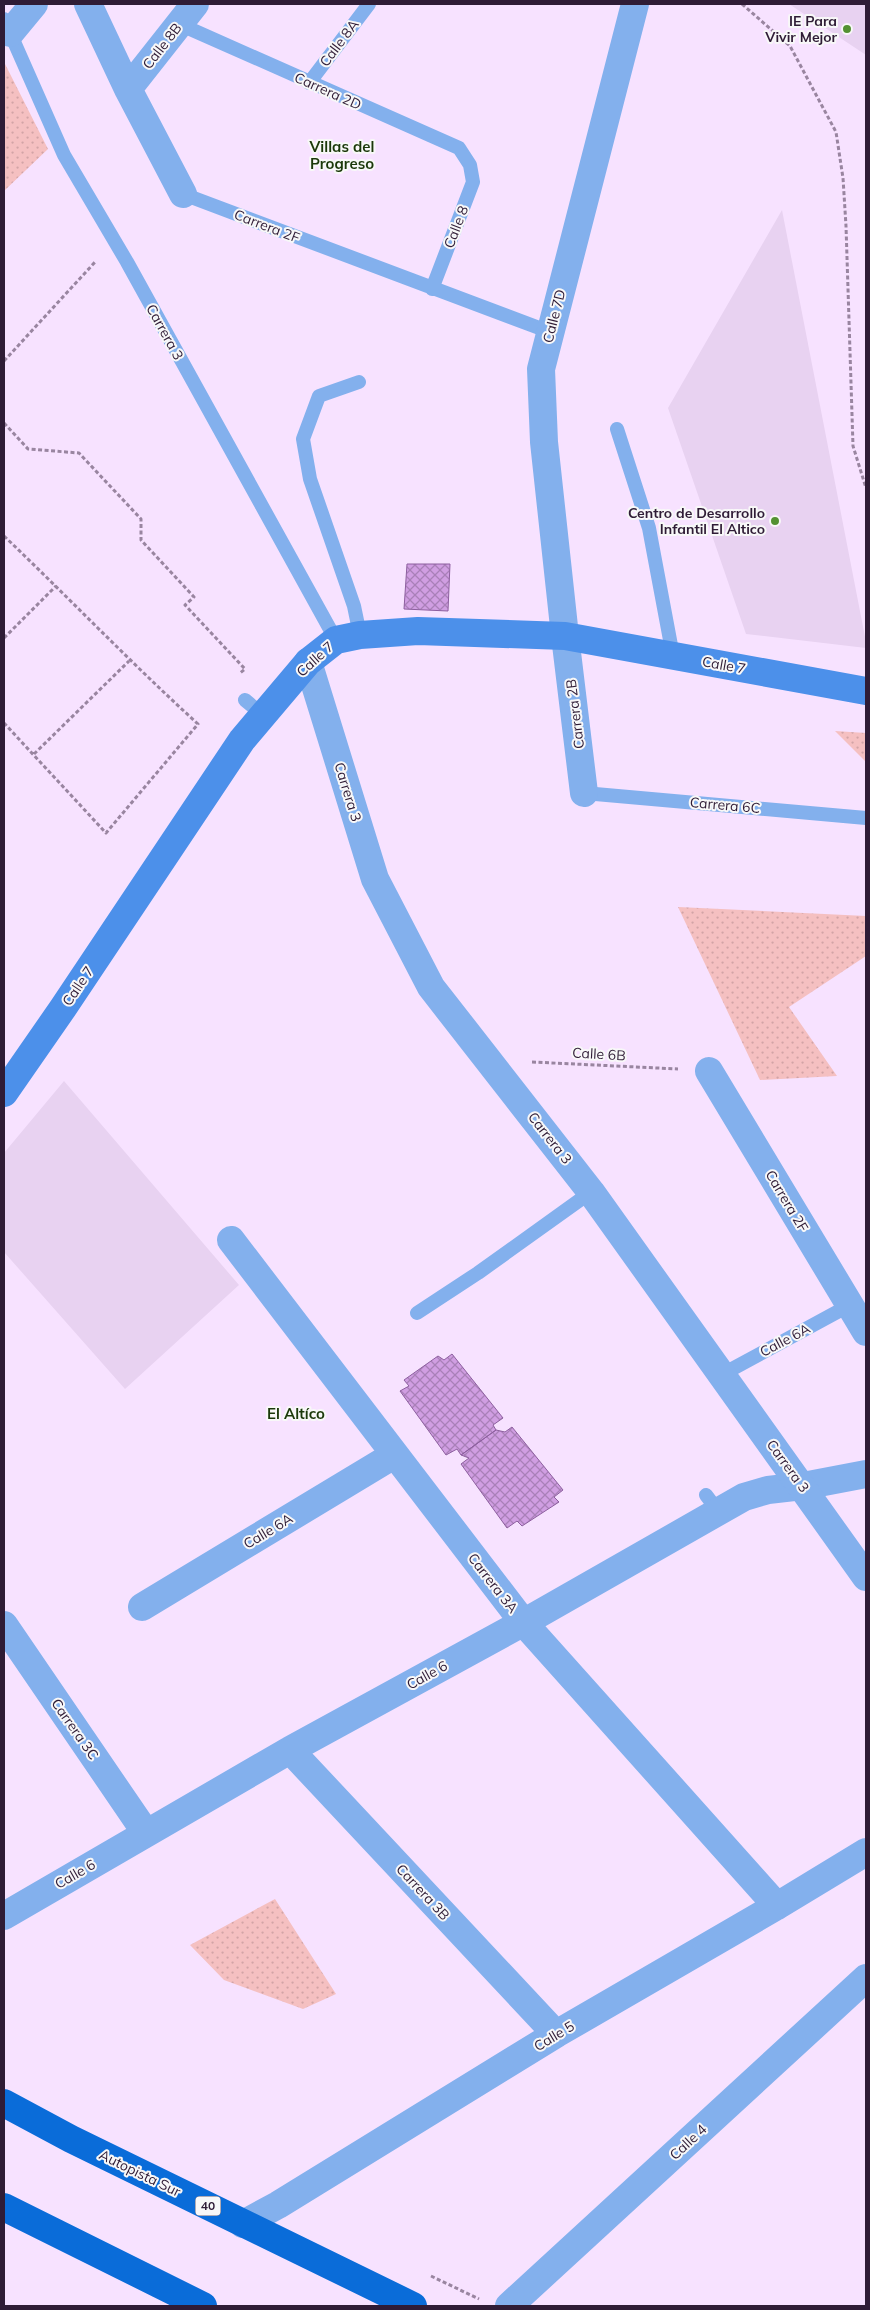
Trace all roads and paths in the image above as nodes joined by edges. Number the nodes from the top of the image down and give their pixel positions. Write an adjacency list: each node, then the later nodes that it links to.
1 (34, 4): 7 (street)
2 (88, 4): 9 (street, Carrera 2F)
3 (368, 4): 8 (lane, Calle 8A)
4 (635, 4): 14 (street, Calle 7D)
5 (742, 4): 19 (path)
6 (187, 14): 8 (lane, Carrera 2D); 9 (street, Calle 8B)
7 (7, 26): 24 (lane, Carrera 3)
8 (309, 83): 10 (lane, Carrera 2D)
9 (128, 89): 11 (street, Carrera 2F)
10 (470, 165): 13 (lane, Calle 8)
11 (183, 194): 13 (lane, Carrera 2F)
12 (102, 255): 15 (path)
13 (432, 289): 14 (lane, Carrera 2F)
14 (550, 332): 22 (street, Calle 7D)
15 (4, 361)
16 (359, 382): 24 (lane)
17 (4, 423): 28 (path)
18 (617, 429): 25 (lane)
19 (866, 488)
20 (4, 536): 21 (path)
21 (56, 586): 23 (path); 26 (path)
22 (565, 636): 24 (main road, Calle 7); 25 (main road, Calle 7); 32 (street, Carrera 2B)
23 (4, 638)
24 (348, 638): 27 (main road, Calle 7)
25 (673, 656): 29 (main road, Calle 7)
26 (129, 661): 31 (path); 31 (path)
27 (308, 662): 34 (street, Carrera 3); 36 (main road, Calle 7)
28 (234, 679)
29 (866, 691)
30 (4, 723): 31 (path)
31 (34, 754)
32 (584, 792): 33 (lane, Carrera 6C)
33 (866, 818)
34 (489, 1060): 35 (path, Calle 6B); 37 (street, Carrera 3)
35 (709, 1070): 39 (street, Carrera 2F)
36 (4, 1093)
37 (591, 1192): 40 (lane); 42 (street, Carrera 3)
38 (232, 1240): 43 (street, Carrera 3A)
39 (850, 1305): 41 (street, Carrera 2F); 42 (lane, Calle 6A)
40 (417, 1313)
41 (866, 1332)
42 (721, 1375): 45 (street, Carrera 3)
43 (394, 1455): 47 (street, Calle 6A); 48 (street, Carrera 3A)
44 (866, 1474): 45 (street, Calle 6)
45 (803, 1486): 46 (street, Carrera 3); 48 (street, Calle 6)
46 (866, 1577)
47 (142, 1607)
48 (523, 1622): 50 (street, Calle 6); 53 (street, Carrera 3A)
49 (4, 1625): 51 (street, Carrera 3C)
50 (290, 1750): 51 (street, Calle 6); 56 (street, Carrera 3B)
51 (146, 1833): 54 (street, Calle 6)
52 (866, 1852): 53 (street, Calle 5)
53 (777, 1906): 56 (street, Calle 5)
54 (4, 1916)
55 (866, 1978): 62 (street, Calle 4)
56 (556, 2034): 59 (street, Calle 5)
57 (4, 2103): 59 (highway, Autopista Sur / 40)
58 (4, 2207): 60 (highway)
59 (243, 2224): 61 (highway, Autopista Sur / 40)
60 (203, 2306)
61 (413, 2306)
62 (509, 2306)

